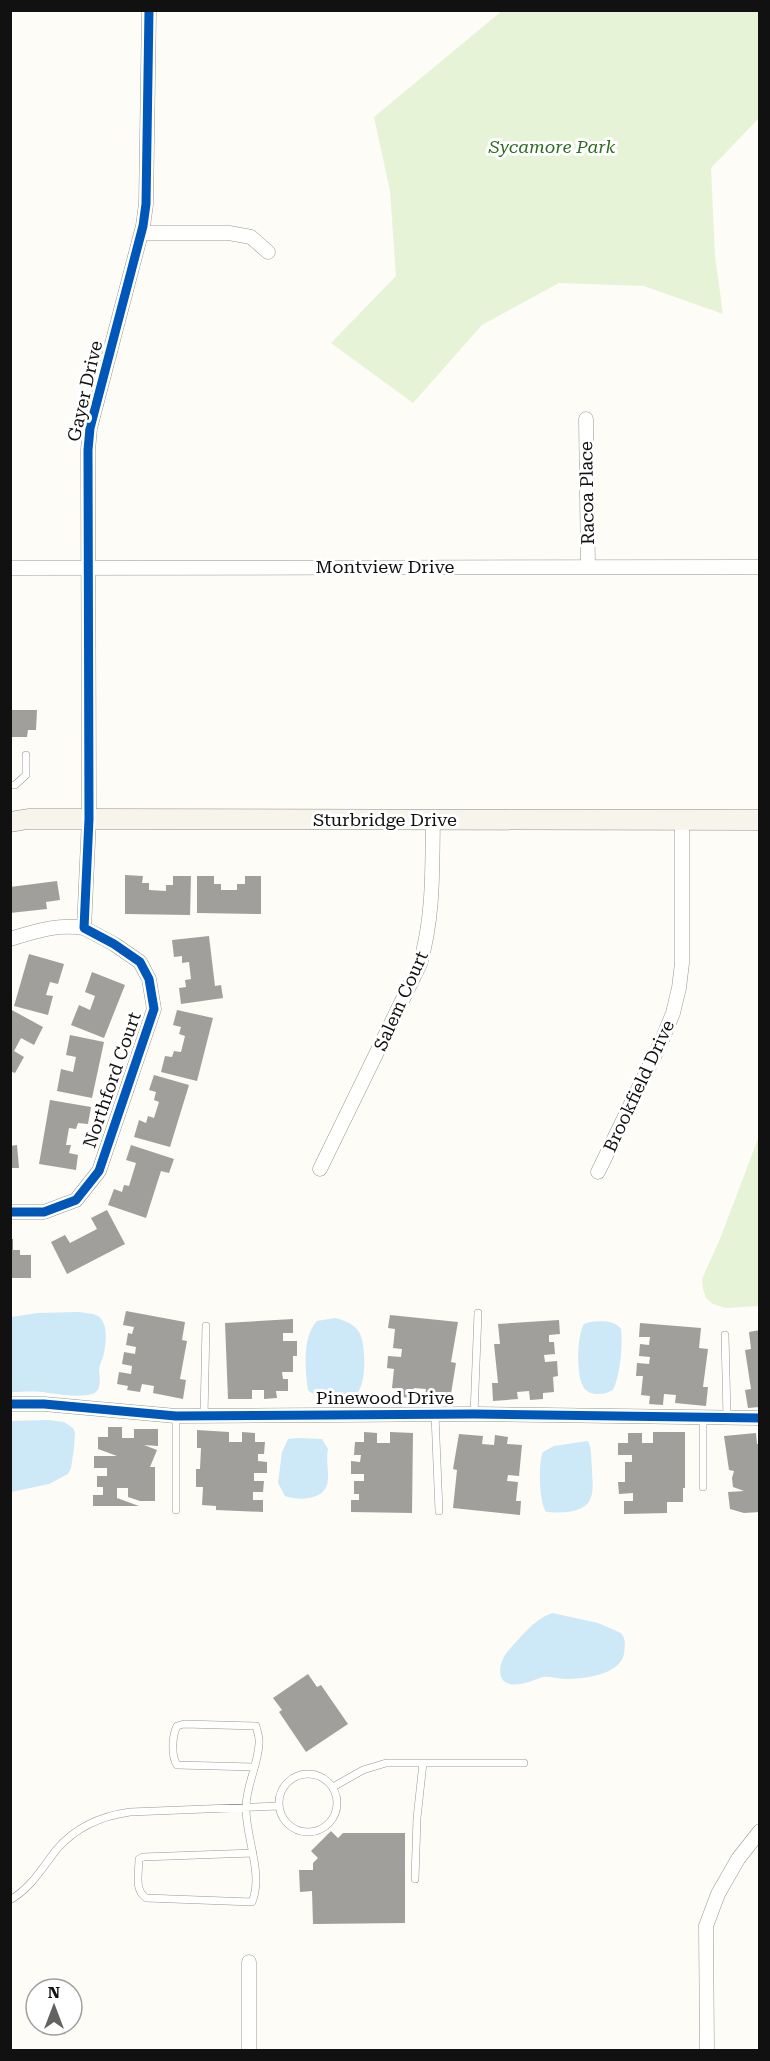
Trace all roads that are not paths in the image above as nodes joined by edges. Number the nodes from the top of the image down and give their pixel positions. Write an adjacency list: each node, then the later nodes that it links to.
1 (149, 10): 2 (street, Gayer Drive)
2 (141, 233): 3 (street); 8 (street, Gayer Drive)
3 (268, 252)
4 (586, 419): 5 (street, Racoa Place)
5 (588, 567): 6 (street, Montview Drive); 8 (street, Montview Drive)
6 (759, 567)
7 (10, 568): 8 (street, Montview Drive)
8 (88, 568): 11 (street, Gayer Drive)
9 (26, 754): 10 (lane)
10 (10, 785)
11 (88, 819): 12 (street, Sturbridge Drive); 15 (street, Sturbridge Drive); 16 (street)
12 (433, 820): 13 (street, Sturbridge Drive); 18 (street, Salem Court)
13 (682, 820): 14 (street, Sturbridge Drive); 19 (street, Brookfield Drive)
14 (759, 820)
15 (10, 822)
16 (84, 928): 17 (street); 20 (street, Northford Court)
17 (10, 939)
18 (320, 1169)
19 (598, 1172)
20 (10, 1212)
21 (478, 1313): 25 (lane)
22 (206, 1326): 28 (lane)
23 (725, 1335): 30 (lane)
24 (10, 1404): 27 (street, Pinewood Drive)
25 (474, 1414): 26 (street, Pinewood Drive); 29 (street, Pinewood Drive)
26 (435, 1415): 28 (street, Pinewood Drive); 34 (lane)
27 (176, 1416): 28 (street, Pinewood Drive); 33 (lane)
28 (204, 1416)
29 (703, 1417): 30 (street, Pinewood Drive); 32 (lane)
30 (727, 1418): 31 (street, Pinewood Drive)
31 (759, 1418)
32 (703, 1487)
33 (176, 1510)
34 (439, 1511)
35 (423, 1763): 36 (lane); 38 (lane); 43 (lane)
36 (524, 1763)
37 (254, 1767): 37 (lane); 40 (lane)
38 (333, 1787): 39 (lane); 39 (lane)
39 (279, 1806): 40 (lane)
40 (246, 1807): 42 (lane); 44 (lane)
41 (759, 1831): 47 (street)
42 (253, 1853): 42 (lane)
43 (415, 1879)
44 (10, 1900)
45 (249, 1962): 46 (street)
46 (249, 2050)
47 (707, 2050)

